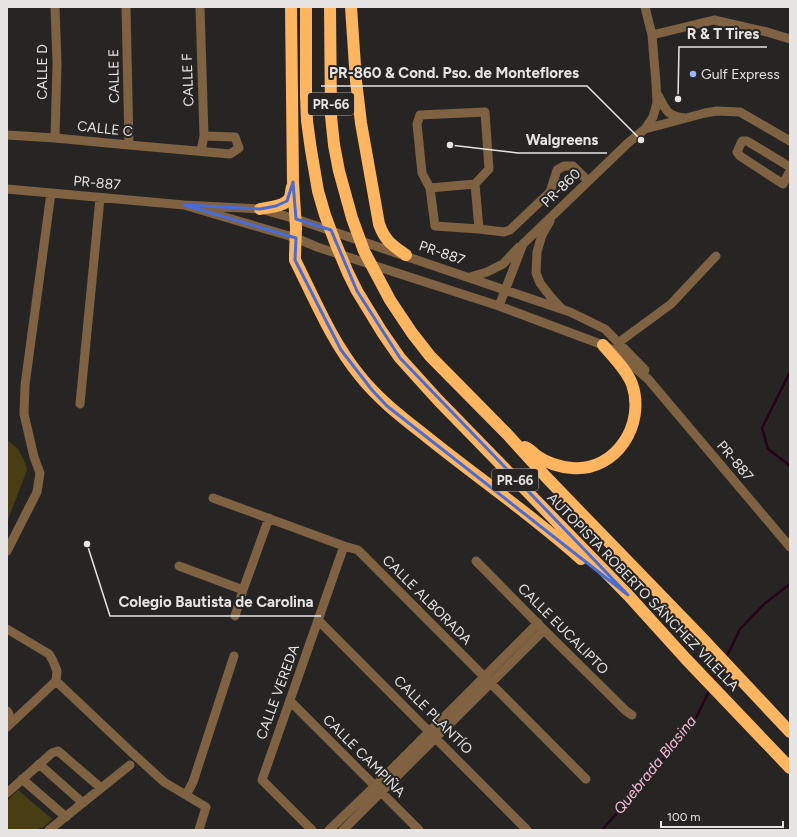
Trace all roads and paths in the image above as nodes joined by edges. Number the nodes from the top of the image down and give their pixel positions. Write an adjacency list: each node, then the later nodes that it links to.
1 (55, 7): 16 (street, CALLE D)
2 (126, 7): 18 (street, CALLE E)
3 (200, 7): 15 (street, CALLE F)
4 (291, 7): 22 (highway)
5 (306, 7): 55 (highway, AUTOPISTA ROBERTO SÁNCHEZ VILELLA / PR-66)
6 (330, 7): 46 (highway, AUTOPISTA ROBERTO SÁNCHEZ VILELLA / PR-66)
7 (351, 7): 36 (highway)
8 (645, 7): 9 (street, PR-860 / PR-860)
9 (652, 35): 10 (street); 11 (street, PR-860 / PR-860)
10 (790, 39)
11 (656, 91): 12 (street); 13 (street, PR-860 / PR-860)
12 (685, 118): 13 (street); 17 (street)
13 (645, 129): 23 (street, PR-860 / PR-860)
14 (7, 134): 16 (street, CALLE C)
15 (204, 136): 19 (street, CALLE F); 19 (street, CALLE C)
16 (55, 138): 18 (street, CALLE C)
17 (790, 141)
18 (129, 145): 19 (street, CALLE C)
19 (201, 151)
20 (790, 167): 21 (street)
21 (790, 172)
22 (293, 182): 30 (highway); 32 (highway)
23 (588, 182): 31 (street, PR-860 / PR-860); 33 (street)
24 (475, 184): 25 (street); 25 (street); 33 (street)
25 (430, 188): 33 (street)
26 (7, 189): 27 (street, PR-887)
27 (51, 193): 28 (street, PR-887); 51 (street)
28 (100, 198): 29 (street, PR-887); 45 (street)
29 (184, 205): 30 (street, PR-887); 34 (street, PR-887)
30 (260, 209): 32 (street, PR-887)
31 (554, 213): 35 (street, PR-860 / PR-860); 41 (street)
32 (296, 219): 34 (highway); 36 (street, PR-887)
33 (479, 229)
34 (296, 238): 40 (street, PR-887); 55 (highway)
35 (523, 244): 38 (street); 39 (street, PR-860 / PR-860)
36 (406, 256): 38 (street, PR-887)
37 (716, 256): 42 (street)
38 (470, 277): 39 (street, PR-887)
39 (505, 289): 40 (street, PR-860 / PR-860); 41 (street, PR-887)
40 (499, 306): 43 (street, PR-887)
41 (562, 309): 42 (street, PR-887)
42 (618, 343): 44 (street, PR-887)
43 (603, 345): 44 (street, PR-887); 46 (highway)
44 (659, 392): 50 (street, PR-887)
45 (80, 404)
46 (507, 434): 63 (highway, AUTOPISTA ROBERTO SÁNCHEZ VILELLA / PR-66)
47 (213, 498): 48 (street, CALLE ALBORADA)
48 (269, 518): 49 (street, CALLE ALBORADA); 54 (street)
49 (344, 546): 57 (street, CALLE VEREDA); 61 (street, CALLE ALBORADA)
50 (790, 547)
51 (7, 551)
52 (476, 561): 58 (street, CALLE EUCALIPTO)
53 (179, 566): 54 (street)
54 (243, 590): 56 (street)
55 (628, 595): 72 (highway, AUTOPISTA ROBERTO SÁNCHEZ VILELLA / PR-66)
56 (235, 616)
57 (318, 620): 64 (street, CALLE VEREDA); 69 (street, CALLE PLANTÍO)
58 (541, 627): 61 (street); 65 (street, CALLE EUCALIPTO)
59 (7, 629): 62 (street)
60 (234, 656): 78 (street)
61 (487, 680): 69 (street); 74 (street, CALLE ALBORADA)
62 (56, 681): 66 (street); 78 (street)
63 (755, 695): 67 (highway); 68 (highway, AUTOPISTA ROBERTO SÁNCHEZ VILELLA / PR-66)
64 (290, 701): 76 (street, CALLE CAMPIÑA); 83 (street, CALLE VEREDA)
65 (632, 714)
66 (8, 720)
67 (790, 720)
68 (790, 732)
69 (433, 735): 76 (street); 87 (street, CALLE PLANTÍO)
70 (40, 764): 73 (street); 75 (street); 79 (street)
71 (130, 766): 75 (street)
72 (790, 768)
73 (22, 779): 77 (street); 80 (street)
74 (586, 779)
75 (101, 788): 79 (street)
76 (378, 789): 84 (street); 85 (street); 86 (street, CALLE CAMPIÑA)
77 (7, 793)
78 (186, 796): 82 (street)
79 (84, 802): 80 (street)
80 (66, 817): 81 (street)
81 (49, 830)
82 (199, 830)
83 (312, 830)
84 (329, 830)
85 (343, 830)
86 (419, 830)
87 (528, 830)

